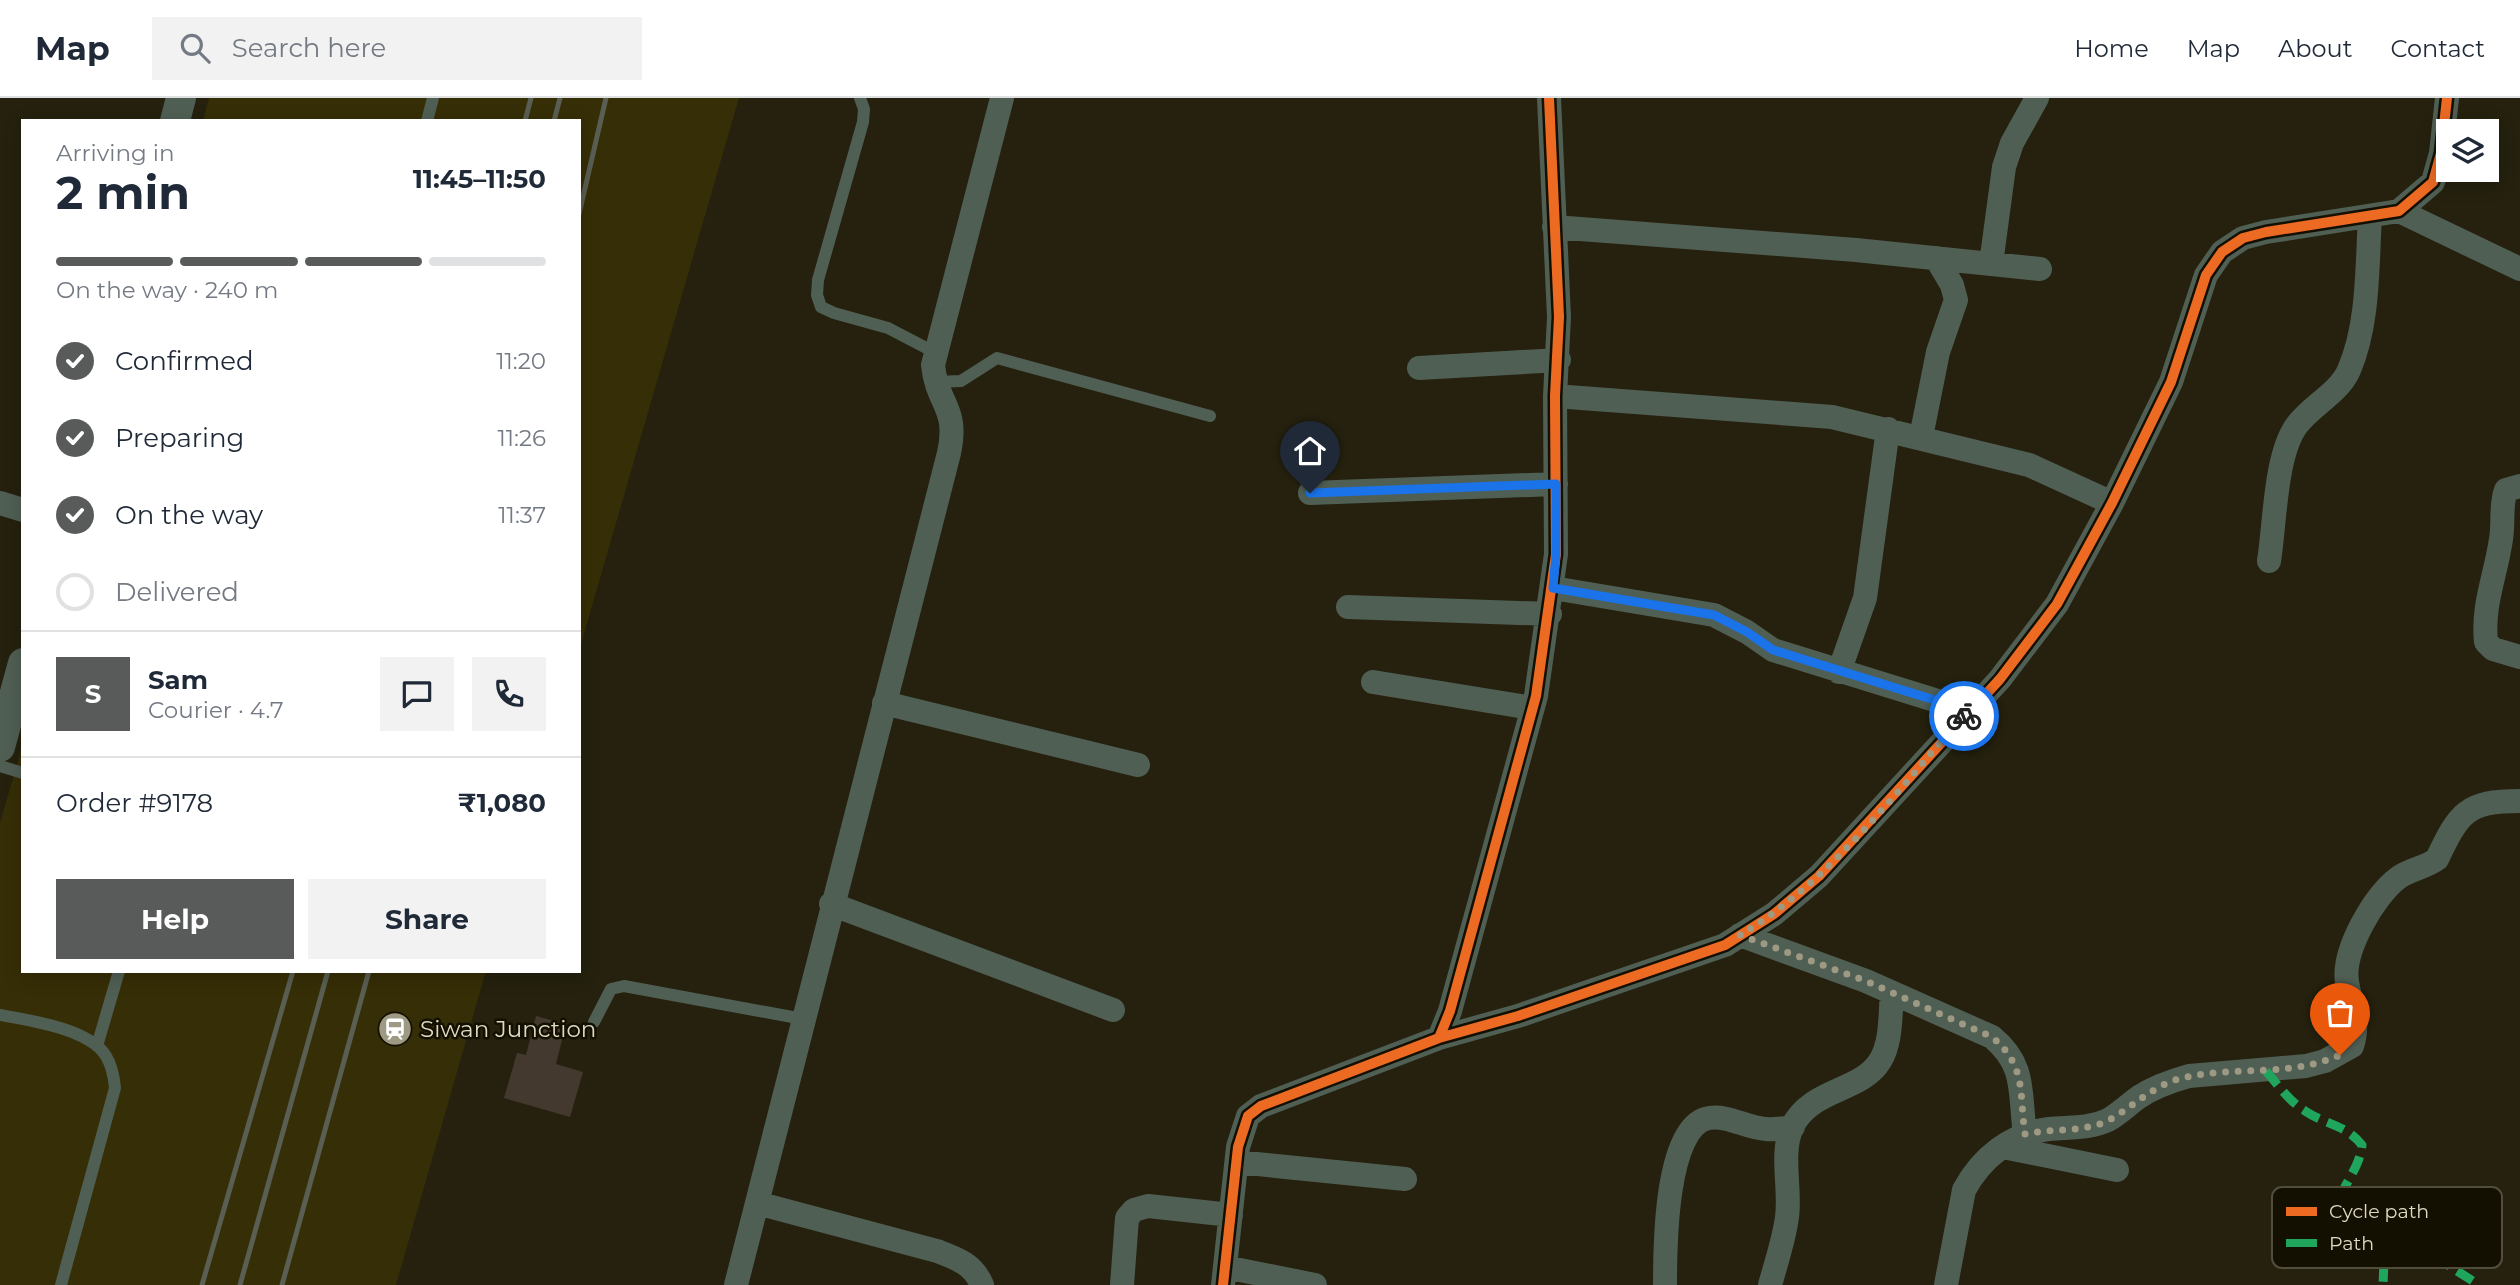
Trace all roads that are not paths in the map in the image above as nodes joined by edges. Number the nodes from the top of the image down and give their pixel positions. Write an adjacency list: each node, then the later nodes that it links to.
1 (181, 98): 8 (street)
2 (433, 98): 9 (lane)
3 (860, 98): 17 (lane)
4 (1002, 98): 17 (street)
5 (1549, 98): 12 (street)
6 (2037, 98): 14 (street)
7 (2447, 98): 10 (street)
8 (176, 119)
9 (428, 119)
10 (2399, 211): 11 (street); 16 (street)
11 (2370, 216): 29 (street); 31 (street)
12 (1554, 228): 13 (street); 18 (street)
13 (1936, 258): 14 (street); 24 (street)
14 (1991, 264): 15 (street)
15 (2040, 269)
16 (2520, 269)
17 (936, 353): 20 (street)
18 (1559, 360): 19 (street); 21 (street)
19 (1419, 368)
20 (935, 382): 22 (lane); 39 (street)
21 (1555, 396): 23 (street); 25 (street)
22 (1210, 416)
23 (1888, 429): 24 (street); 37 (street)
24 (1921, 437): 29 (street)
25 (1556, 484): 27 (street); 32 (street)
26 (2520, 486): 35 (street)
27 (1310, 493)
28 (0, 503): 30 (street)
29 (2112, 503): 41 (street)
30 (21, 509)
31 (2270, 561)
32 (1553, 588): 34 (street); 37 (street)
33 (1348, 607): 34 (street)
34 (1550, 614): 40 (street)
35 (2520, 657)
36 (21, 670): 42 (street)
37 (1839, 672): 41 (street)
38 (1373, 682): 40 (street)
39 (884, 703): 43 (street); 47 (street)
40 (1532, 708): 55 (street)
41 (1970, 711): 48 (street)
42 (0, 747)
43 (1138, 765)
44 (0, 766): 45 (lane)
45 (21, 772)
46 (2520, 801): 58 (street)
47 (831, 904): 51 (street); 53 (street)
48 (1740, 935): 50 (street); 55 (street)
49 (118, 973): 56 (lane)
50 (1892, 993): 57 (street); 58 (street)
51 (1114, 1010)
52 (0, 1016): 56 (lane)
53 (803, 1019): 54 (lane); 63 (street)
54 (594, 1022)
55 (1439, 1038): 60 (street)
56 (97, 1046): 66 (lane)
57 (1793, 1127): 71 (street); 72 (street)
58 (2025, 1134): 59 (street)
59 (2003, 1147): 61 (street); 73 (street)
60 (1237, 1162): 62 (street); 64 (street)
61 (2117, 1170)
62 (1405, 1179)
63 (757, 1203): 67 (street); 68 (street)
64 (1231, 1215): 65 (street); 69 (street)
65 (1224, 1276): 70 (street)
66 (61, 1285)
67 (736, 1285)
68 (982, 1285)
69 (1122, 1285)
70 (1315, 1285)
71 (1665, 1285)
72 (1770, 1285)
73 (1945, 1285)

